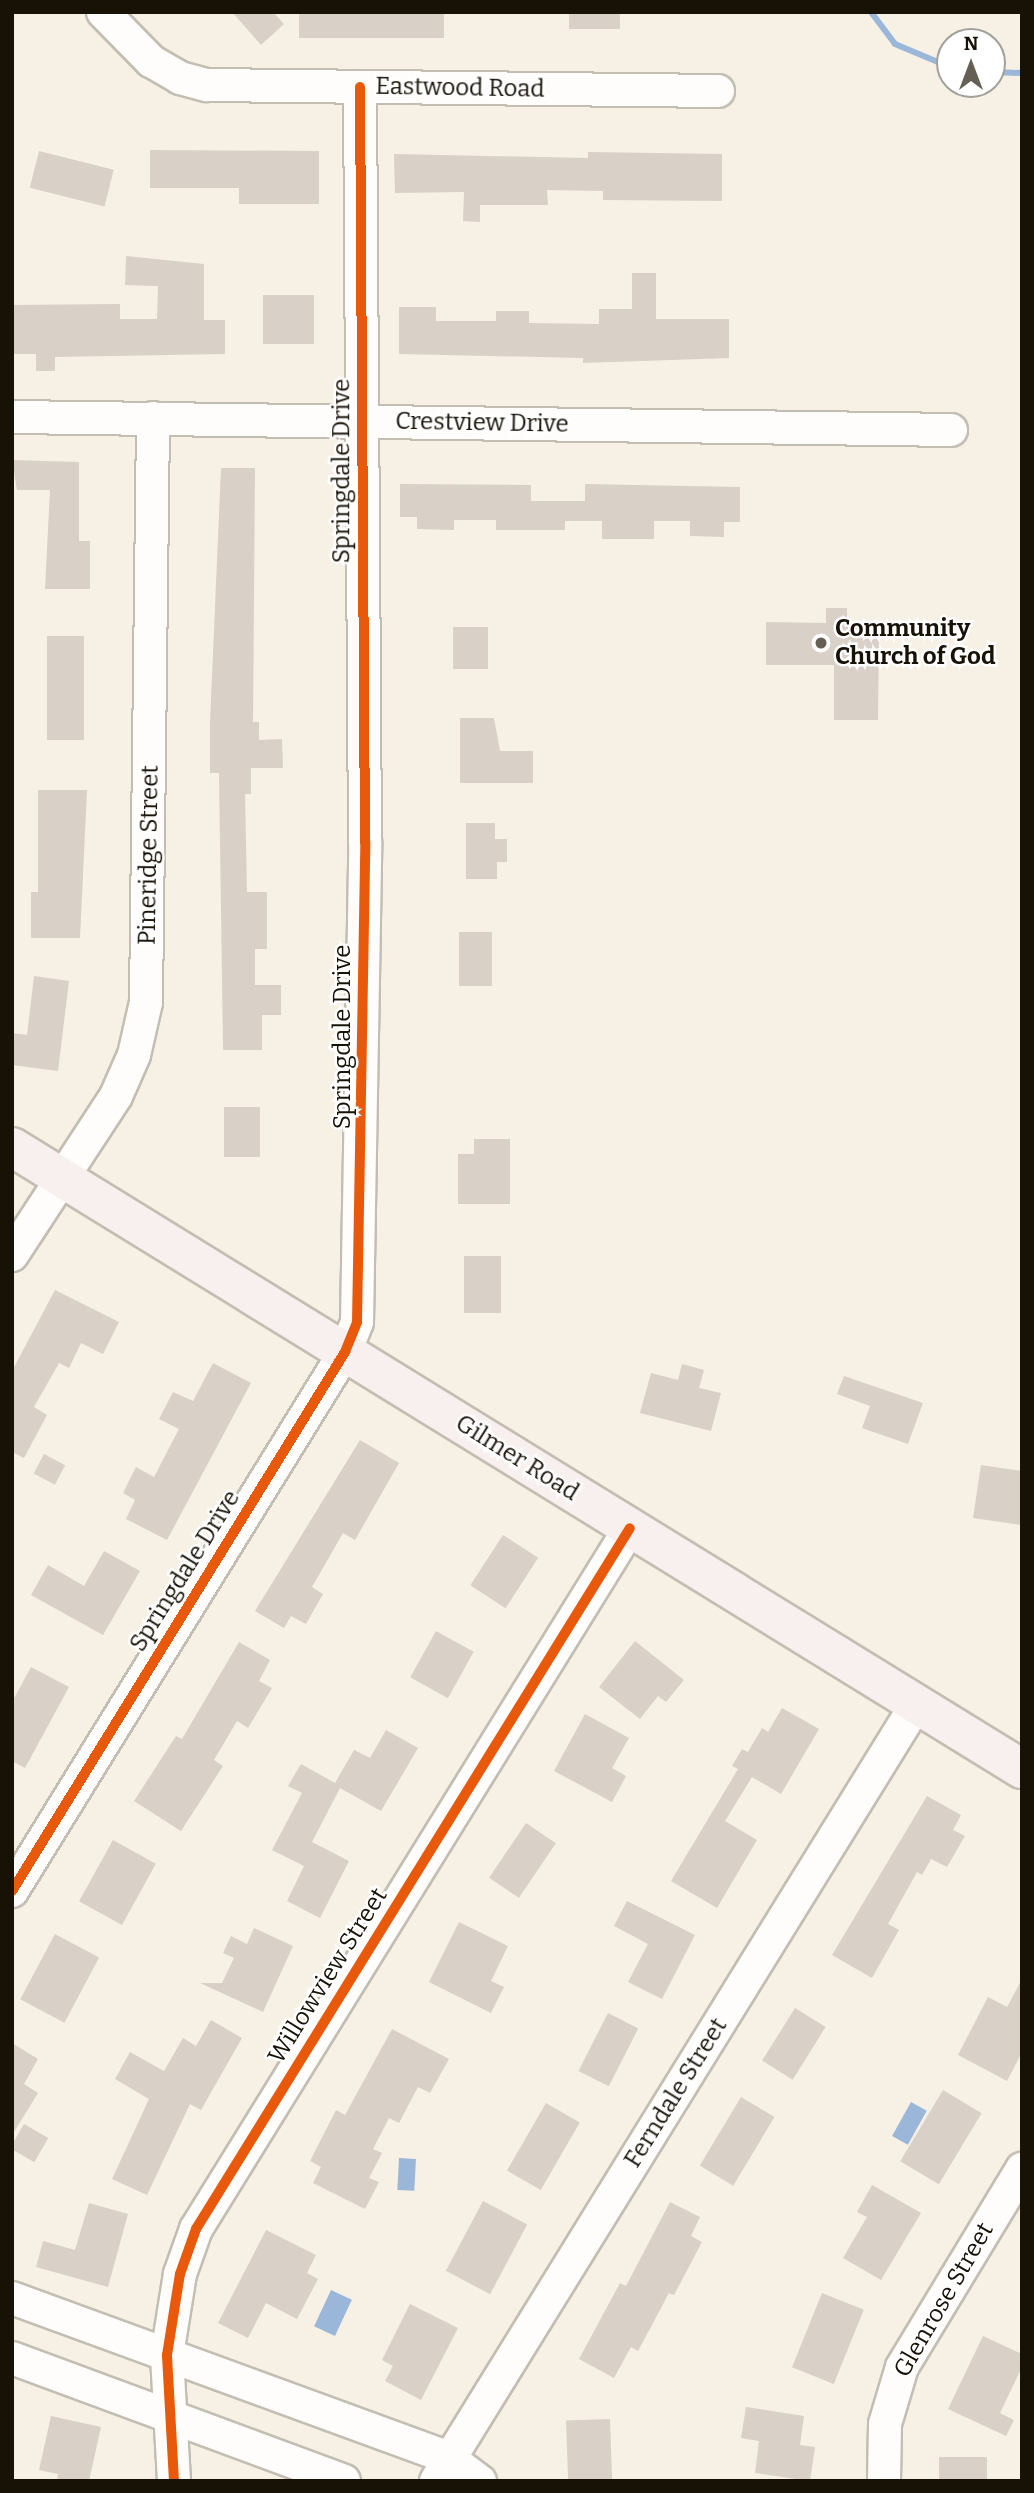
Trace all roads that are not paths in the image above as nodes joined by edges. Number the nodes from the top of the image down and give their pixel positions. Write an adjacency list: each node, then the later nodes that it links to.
1 (103, 12): 2 (street, Eastwood Road)
2 (360, 87): 3 (street, Eastwood Road); 6 (street, Springdale Drive)
3 (718, 91)
4 (12, 417): 5 (street, Crestview Drive)
5 (153, 418): 6 (street, Crestview Drive); 9 (street, Pineridge Street)
6 (362, 421): 7 (street, Crestview Drive); 11 (street, Springdale Drive)
7 (951, 430)
8 (12, 1147): 9 (main road, Gilmer Road)
9 (60, 1177): 10 (street, Pineridge Street); 11 (main road, Gilmer Road)
10 (12, 1255)
11 (345, 1352): 12 (main road, Gilmer Road); 15 (street, Springdale Drive)
12 (629, 1528): 13 (main road, Gilmer Road); 18 (street, Willowview Street)
13 (916, 1704): 14 (main road, Gilmer Road); 21 (street, Ferndale Street)
14 (1022, 1769)
15 (12, 1891)
16 (1022, 2169): 25 (street, Glenrose Street)
17 (12, 2298): 18 (street)
18 (167, 2355): 20 (street, Willowview Street); 21 (street)
19 (12, 2358): 20 (street)
20 (174, 2418): 22 (street, Willowview Street); 23 (street)
21 (443, 2469): 24 (street)
22 (173, 2481)
23 (344, 2481)
24 (480, 2481)
25 (884, 2481)

